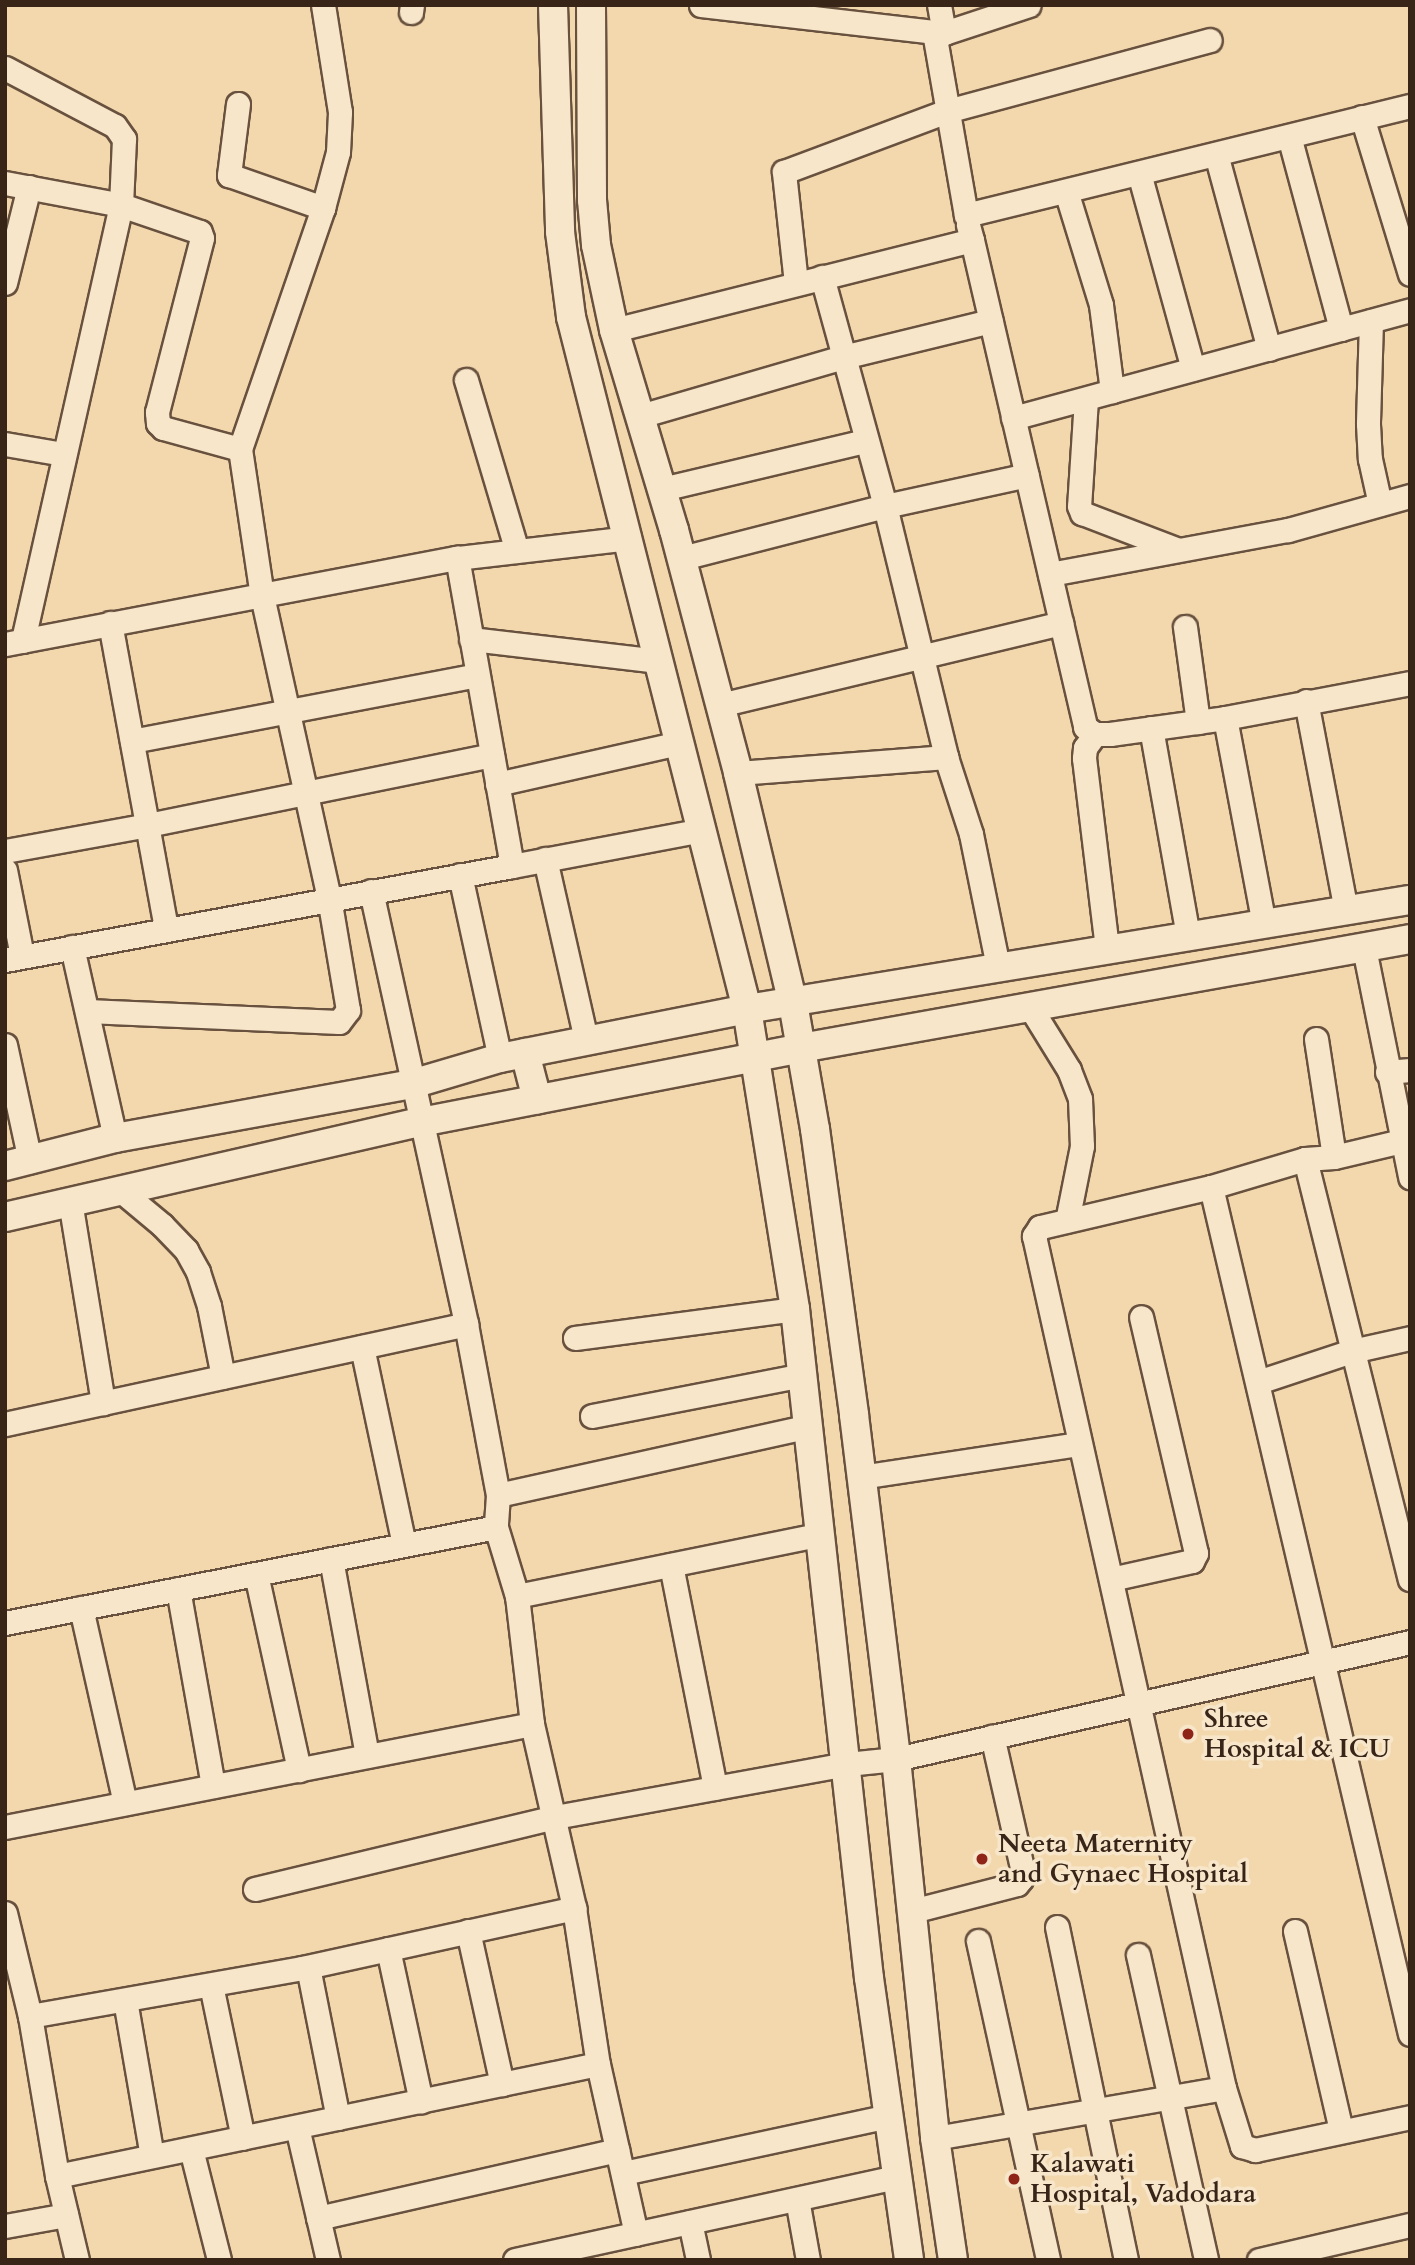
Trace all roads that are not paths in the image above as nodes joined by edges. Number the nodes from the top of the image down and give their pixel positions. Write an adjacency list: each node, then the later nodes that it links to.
1 (323, 5): 21 (street)
2 (553, 5): 50 (street)
3 (591, 5): 32 (street)
4 (701, 5): 7 (street)
5 (939, 5): 7 (street)
6 (1029, 5): 7 (street)
7 (939, 32): 12 (street)
8 (1210, 40): 12 (street)
9 (5, 68): 20 (street)
10 (238, 104): 21 (street)
11 (1410, 106): 13 (street)
12 (947, 111): 22 (street); 26 (street)
13 (1362, 117): 14 (street); 24 (street)
14 (1289, 135): 15 (street); 31 (street)
15 (1216, 154): 16 (street); 33 (street)
16 (1139, 173): 19 (street); 35 (street)
17 (5, 183): 18 (street)
18 (29, 187): 20 (street); 27 (street)
19 (1066, 191): 22 (street); 37 (street)
20 (121, 205): 43 (street); 44 (street)
21 (323, 208): 43 (street)
22 (966, 215): 23 (street)
23 (972, 240): 25 (street); 29 (street)
24 (1410, 274)
25 (822, 277): 26 (street); 34 (street)
26 (796, 283): 32 (street)
27 (5, 284)
28 (1410, 310): 30 (street)
29 (991, 321): 34 (street); 40 (street)
30 (1371, 321): 31 (street); 48 (street)
31 (1341, 329): 33 (street)
32 (614, 330): 39 (street)
33 (1269, 349): 35 (street)
34 (843, 357): 39 (street); 41 (street)
35 (1193, 369): 37 (street)
36 (466, 380): 52 (street)
37 (1112, 391): 38 (street)
38 (1086, 399): 40 (street); 51 (street)
39 (640, 416): 46 (street)
40 (1013, 418): 45 (street)
41 (865, 441): 46 (street); 49 (street)
42 (5, 444): 44 (street)
43 (240, 449): 56 (street)
44 (64, 454): 61 (street)
45 (1027, 475): 49 (street); 55 (street)
46 (662, 489): 54 (street)
47 (1410, 496): 48 (street)
48 (1380, 504): 51 (street)
49 (885, 506): 54 (street); 62 (street)
50 (629, 538): 52 (street); 63 (street)
51 (1179, 550): 55 (street)
52 (517, 551): 53 (street)
53 (457, 558): 56 (street); 60 (street)
54 (681, 558): 67 (street)
55 (1050, 574): 58 (street)
56 (262, 596): 57 (street); 68 (street)
57 (110, 623): 61 (street); 73 (street)
58 (1061, 623): 62 (street); 72 (street)
59 (1185, 627): 70 (street)
60 (471, 639): 63 (street); 64 (street)
61 (14, 643)
62 (921, 656): 67 (street); 76 (street)
63 (658, 661): 74 (street)
64 (477, 675): 68 (street); 75 (street)
65 (1410, 683): 66 (street)
66 (1306, 701): 69 (street); 90 (street)
67 (720, 705): 77 (street)
68 (288, 712): 73 (street); 79 (street)
69 (1225, 718): 70 (street); 91 (street)
70 (1198, 722): 71 (street)
71 (1151, 728): 72 (street); 93 (street)
72 (1095, 734): 97 (street)
73 (132, 741): 80 (street)
74 (679, 743): 78 (street); 81 (street)
75 (492, 755): 78 (street); 79 (street)
76 (946, 757): 77 (street); 99 (street)
77 (738, 773): 100 (street)
78 (497, 784): 84 (street)
79 (306, 793): 80 (street); 88 (street)
80 (148, 825): 82 (street); 92 (street)
81 (702, 830): 83 (street); 102 (street)
82 (5, 850)
83 (545, 859): 84 (street); 105 (street)
84 (512, 866): 86 (street)
85 (5, 870): 98 (street)
86 (460, 875): 87 (street); 108 (street)
87 (371, 891): 88 (street); 111 (street)
88 (329, 898): 92 (street); 103 (street)
89 (1410, 900): 90 (street)
90 (1346, 911): 91 (street)
91 (1264, 924): 93 (street)
92 (166, 928): 95 (street)
93 (1188, 936): 97 (street)
94 (1410, 939): 96 (street)
95 (72, 947): 98 (street); 103 (street)
96 (1364, 948): 101 (street); 110 (street)
97 (1107, 949): 99 (street)
98 (14, 958)
99 (998, 967): 100 (street)
100 (793, 1003): 102 (street); 107 (street)
101 (1030, 1007): 107 (street); 124 (street)
102 (747, 1009): 105 (street); 109 (street)
103 (87, 1011): 114 (street)
104 (1316, 1039): 116 (street)
105 (586, 1040): 108 (street)
106 (5, 1045): 118 (street)
107 (801, 1048): 109 (street); 140 (street)
108 (513, 1055): 111 (street); 112 (street)
109 (755, 1057): 112 (street); 125 (street)
110 (1398, 1071): 115 (street)
111 (412, 1084): 113 (street); 114 (street)
112 (537, 1099): 113 (street)
113 (421, 1122): 121 (street); 127 (street)
114 (115, 1138): 118 (street)
115 (1406, 1139): 116 (street); 119 (street)
116 (1334, 1157): 117 (street)
117 (1305, 1159): 120 (street); 131 (street)
118 (17, 1163)
119 (1410, 1177)
120 (1211, 1187): 124 (street); 134 (street)
121 (120, 1190): 122 (street); 133 (street)
122 (70, 1201): 123 (street); 135 (street)
123 (5, 1217)
124 (1067, 1221): 139 (street)
125 (795, 1308): 128 (street); 132 (street)
126 (1141, 1317): 148 (street)
127 (466, 1324): 130 (street); 141 (street)
128 (575, 1338)
129 (1410, 1338): 131 (street)
130 (362, 1347): 133 (street); 144 (street)
131 (1352, 1351): 134 (street); 149 (street)
132 (803, 1375): 136 (street); 138 (street)
133 (223, 1377): 135 (street)
134 (1258, 1382): 155 (street)
135 (103, 1403): 137 (street)
136 (593, 1416)
137 (6, 1423)
138 (808, 1426): 141 (street); 143 (street)
139 (1080, 1444): 140 (street); 148 (street)
140 (861, 1476): 160 (street)
141 (498, 1495): 142 (street)
142 (496, 1527): 144 (street); 151 (street)
143 (821, 1534): 146 (street); 161 (street)
144 (404, 1545): 145 (street)
145 (331, 1559): 147 (street); 159 (street)
146 (671, 1565): 151 (street); 164 (street)
147 (257, 1574): 150 (street); 162 (street)
148 (1111, 1579): 156 (street)
149 (1410, 1579)
150 (178, 1589): 152 (street); 163 (street)
151 (517, 1596): 157 (street)
152 (81, 1608): 153 (street); 165 (street)
153 (5, 1623)
154 (1410, 1642): 155 (street)
155 (1322, 1662): 156 (street); 182 (street)
156 (1139, 1702): 158 (street); 185 (street)
157 (532, 1724): 159 (street); 166 (street)
158 (992, 1736): 160 (street); 170 (street)
159 (367, 1756): 162 (street)
160 (896, 1759): 161 (street); 170 (street)
161 (847, 1764): 164 (street); 189 (street)
162 (299, 1770): 163 (street)
163 (213, 1786): 165 (street)
164 (715, 1788): 166 (street)
165 (125, 1804): 167 (street)
166 (555, 1817): 168 (street); 169 (street)
167 (5, 1827)
168 (256, 1889)
169 (574, 1908): 173 (street); 183 (street)
170 (912, 1911): 196 (street)
171 (5, 1913): 181 (street)
172 (1057, 1927): 188 (street)
173 (468, 1931): 176 (street); 184 (street)
174 (1295, 1931): 194 (street)
175 (978, 1941): 192 (street)
176 (388, 1949): 178 (street); 187 (street)
177 (1139, 1955): 186 (street)
178 (308, 1967): 179 (street); 191 (street)
179 (211, 1984): 180 (street); 195 (street)
180 (125, 2000): 181 (street); 199 (street)
181 (30, 2016): 201 (street)
182 (1410, 2034)
183 (598, 2064): 184 (street); 198 (street)
184 (502, 2084): 187 (street)
185 (1224, 2088): 186 (street); 194 (street)
186 (1168, 2098): 188 (street); 221 (street)
187 (421, 2101): 191 (street)
188 (1095, 2110): 192 (street); 220 (street)
189 (888, 2116): 200 (street); 202 (street)
190 (1410, 2117): 194 (street)
191 (338, 2118): 193 (street)
192 (1019, 2123): 196 (street); 219 (street)
193 (297, 2127): 195 (street); 205 (street)
194 (1341, 2131)
195 (243, 2138): 197 (street)
196 (935, 2138): 218 (street)
197 (191, 2149): 199 (street); 212 (street)
198 (617, 2150): 200 (street); 205 (street)
199 (152, 2157): 201 (street)
200 (623, 2173): 209 (street)
201 (57, 2176): 204 (street)
202 (896, 2177): 203 (street); 217 (street)
203 (797, 2199): 206 (street); 216 (street)
204 (66, 2215): 208 (street); 211 (street)
205 (318, 2218): 213 (street)
206 (690, 2222): 209 (street); 215 (street)
207 (1410, 2225): 222 (street)
208 (5, 2226)
209 (636, 2234): 210 (street)
210 (563, 2255): 214 (street)
211 (77, 2260)
212 (219, 2260)
213 (328, 2260)
214 (516, 2260)
215 (698, 2260)
216 (808, 2260)
217 (909, 2260)
218 (953, 2260)
219 (1048, 2260)
220 (1126, 2260)
221 (1206, 2260)
222 (1259, 2260)

